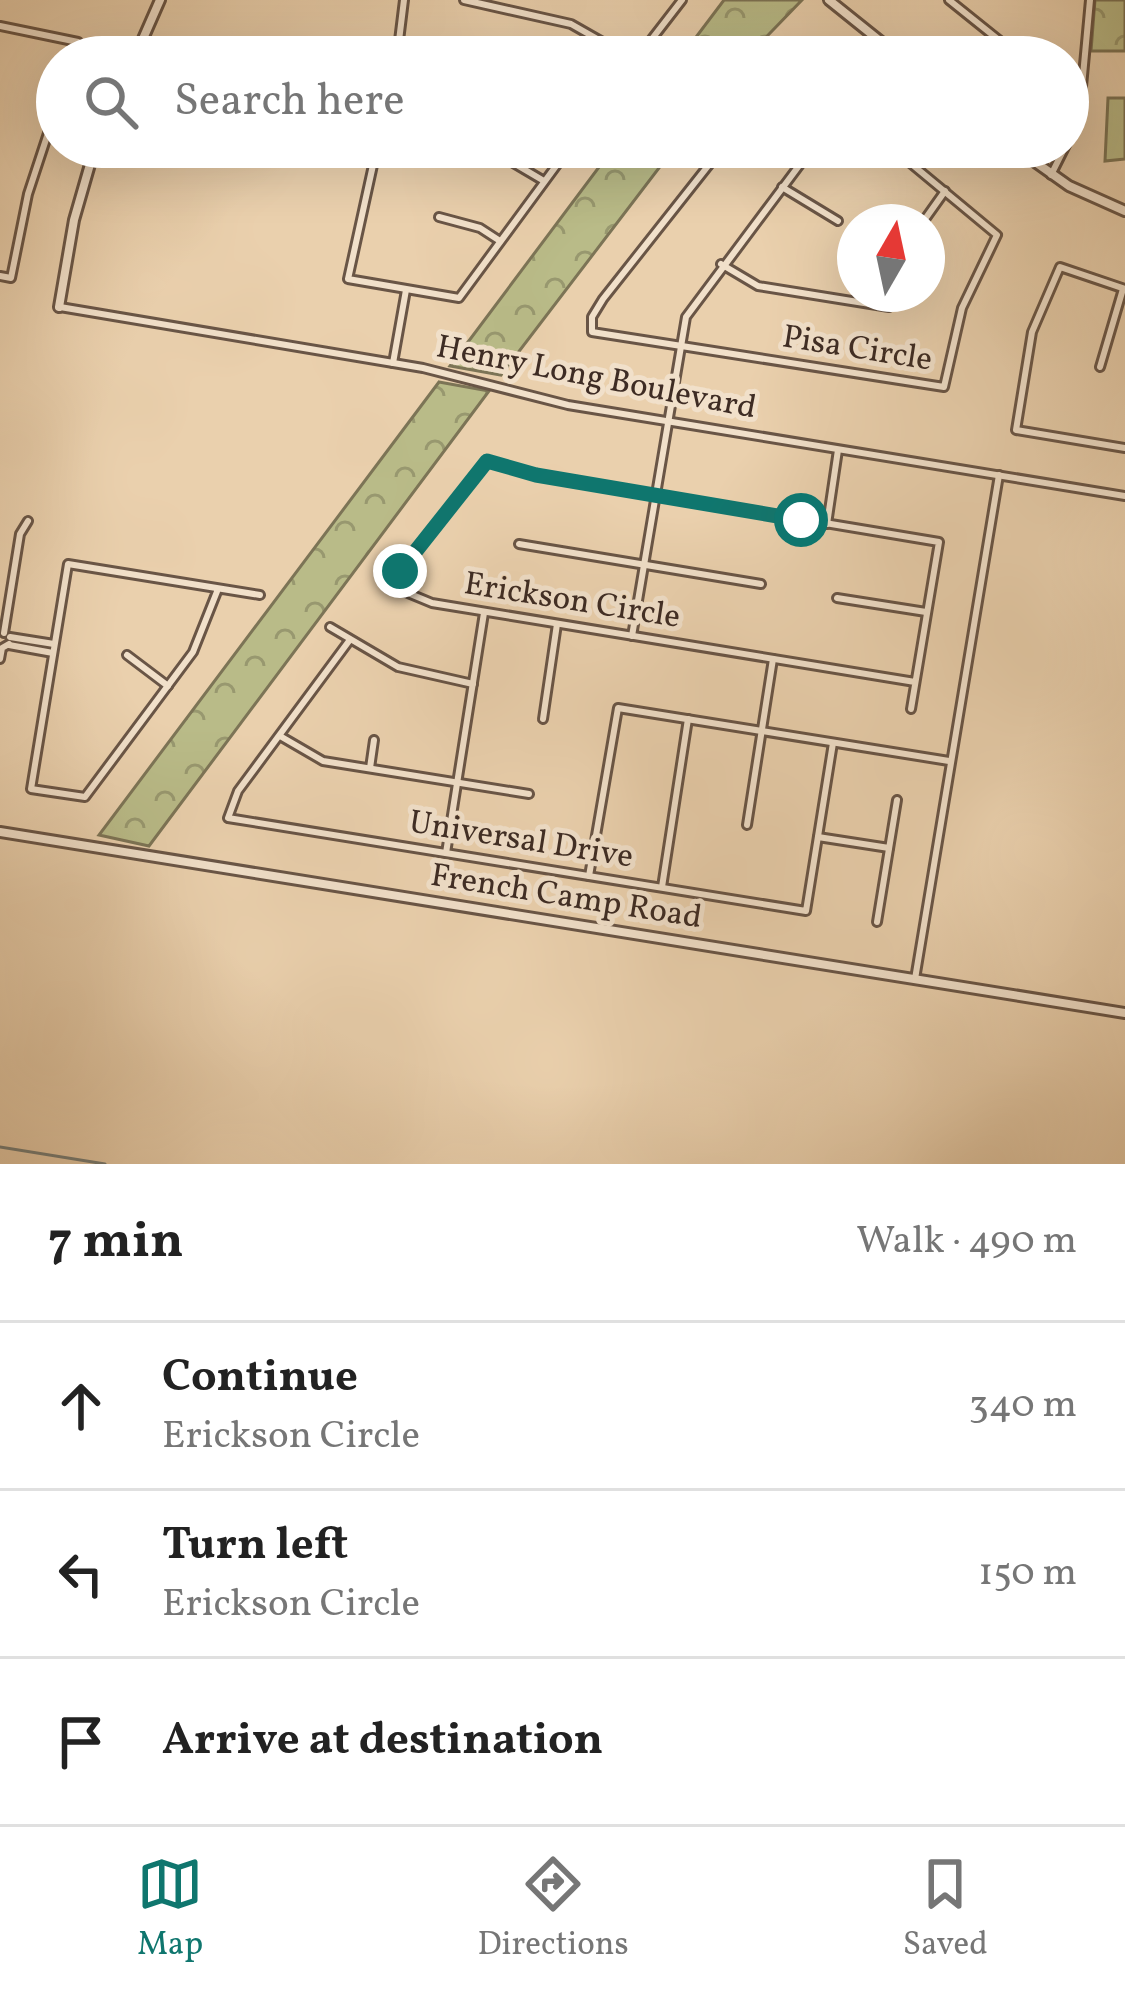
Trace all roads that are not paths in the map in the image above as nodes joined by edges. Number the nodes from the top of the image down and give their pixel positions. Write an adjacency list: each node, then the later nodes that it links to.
1 (160, 0): 10 (street)
2 (404, 0): 11 (street)
3 (464, 0): 12 (street)
4 (682, 0): 13 (street)
5 (829, 0): 14 (street)
6 (949, 0): 15 (street)
7 (1090, 0): 16 (street)
8 (0, 26): 9 (street)
9 (49, 36)
10 (144, 36)
11 (400, 36)
12 (594, 36)
13 (651, 36)
14 (874, 36)
15 (994, 36)
16 (1087, 36)
17 (40, 168): 37 (street)
18 (87, 168): 41 (street)
19 (372, 168): 39 (street)
20 (521, 168): 28 (street)
21 (554, 168): 28 (street)
22 (706, 168): 42 (street, Pisa Circle)
23 (797, 168): 29 (street)
24 (918, 168): 30 (street, Pisa Circle)
25 (1042, 168): 27 (street)
26 (1055, 168): 27 (street)
27 (1051, 175): 32 (street)
28 (544, 182): 35 (street)
29 (782, 187): 34 (street); 36 (street)
30 (946, 189): 31 (street); 42 (street, Pisa Circle)
31 (936, 204)
32 (1125, 211)
33 (439, 217): 35 (street)
34 (837, 220)
35 (500, 241): 39 (street)
36 (721, 264): 40 (street); 42 (street)
37 (0, 276)
38 (1124, 289): 44 (street); 46 (street)
39 (406, 290): 43 (street)
40 (837, 299)
41 (59, 307): 43 (street, Henry Long Boulevard)
42 (680, 346): 45 (street)
43 (393, 363): 45 (street, Henry Long Boulevard)
44 (1100, 367)
45 (667, 421): 47 (street, Henry Long Boulevard); 49 (street)
46 (1125, 448)
47 (838, 449): 48 (street, Henry Long Boulevard); 52 (street)
48 (999, 475): 50 (street, Henry Long Boulevard); 80 (street)
49 (655, 494): 52 (street, Erickson Circle); 54 (street); 59 (street, Erickson Circle)
50 (1125, 496)
51 (28, 521): 64 (street)
52 (826, 524): 60 (street, Erickson Circle)
53 (519, 544): 54 (street)
54 (643, 564): 55 (street); 63 (street)
55 (761, 584)
56 (218, 589): 57 (street); 66 (street); 72 (street)
57 (260, 596)
58 (837, 598): 60 (street)
59 (484, 612): 61 (street, Erickson Circle); 71 (street)
60 (926, 612): 70 (street, Erickson Circle)
61 (557, 624): 63 (street, Erickson Circle); 74 (street)
62 (330, 627): 65 (street)
63 (632, 636): 69 (street, Erickson Circle)
64 (4, 640): 66 (street); 68 (street)
65 (349, 641): 71 (street); 77 (street)
66 (53, 648): 72 (street)
67 (128, 655): 72 (street)
68 (0, 659)
69 (773, 659): 70 (street, Erickson Circle); 76 (street)
70 (915, 682): 73 (street)
71 (473, 684): 82 (street)
72 (168, 686)
73 (911, 709)
74 (543, 719)
75 (688, 719): 76 (street); 90 (street); 91 (street)
76 (761, 731): 79 (street); 85 (street)
77 (280, 736): 81 (street); 89 (street, Universal Drive)
78 (374, 740): 81 (street)
79 (832, 742): 80 (street); 87 (street)
80 (950, 762): 93 (street)
81 (370, 768): 82 (street)
82 (457, 782): 83 (street); 89 (street)
83 (529, 794)
84 (896, 800): 88 (street)
85 (747, 826)
86 (0, 832): 93 (street, French Camp Road)
87 (818, 837): 88 (street); 91 (street, Universal Drive)
88 (889, 848): 92 (street)
89 (446, 853): 90 (street, Universal Drive)
90 (590, 876): 91 (street, Universal Drive)
91 (662, 887)
92 (877, 922)
93 (914, 979): 94 (street, French Camp Road)
94 (1125, 1013)

